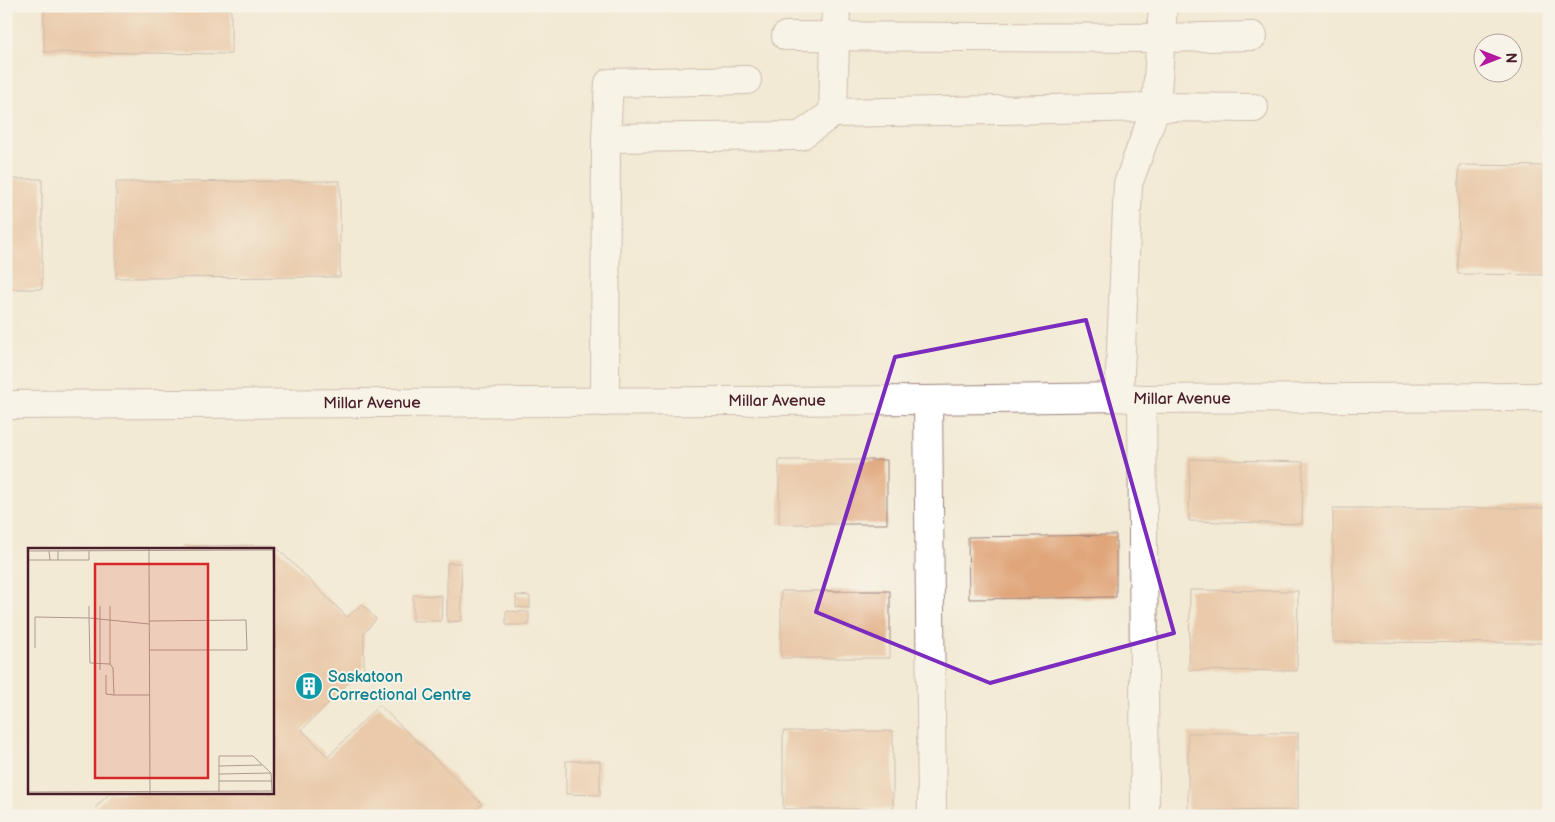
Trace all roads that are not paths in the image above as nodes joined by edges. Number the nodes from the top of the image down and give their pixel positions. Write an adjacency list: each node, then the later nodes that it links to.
1 (836, 6): 5 (street)
2 (1162, 6): 6 (street)
3 (786, 36): 5 (street)
4 (1253, 36): 6 (street)
5 (836, 37): 6 (street); 10 (street)
6 (1161, 38): 8 (street)
7 (747, 80): 11 (street)
8 (1156, 107): 9 (street); 10 (street); 13 (street)
9 (1254, 108)
10 (833, 113): 11 (street)
11 (606, 138): 15 (street)
12 (1549, 397): 13 (street, Millar Avenue)
13 (1130, 398): 14 (street, Millar Avenue); 18 (street)
14 (928, 400): 15 (street, Millar Avenue); 17 (street)
15 (605, 402): 16 (street, Millar Avenue)
16 (6, 405)
17 (932, 816)
18 (1145, 816)

